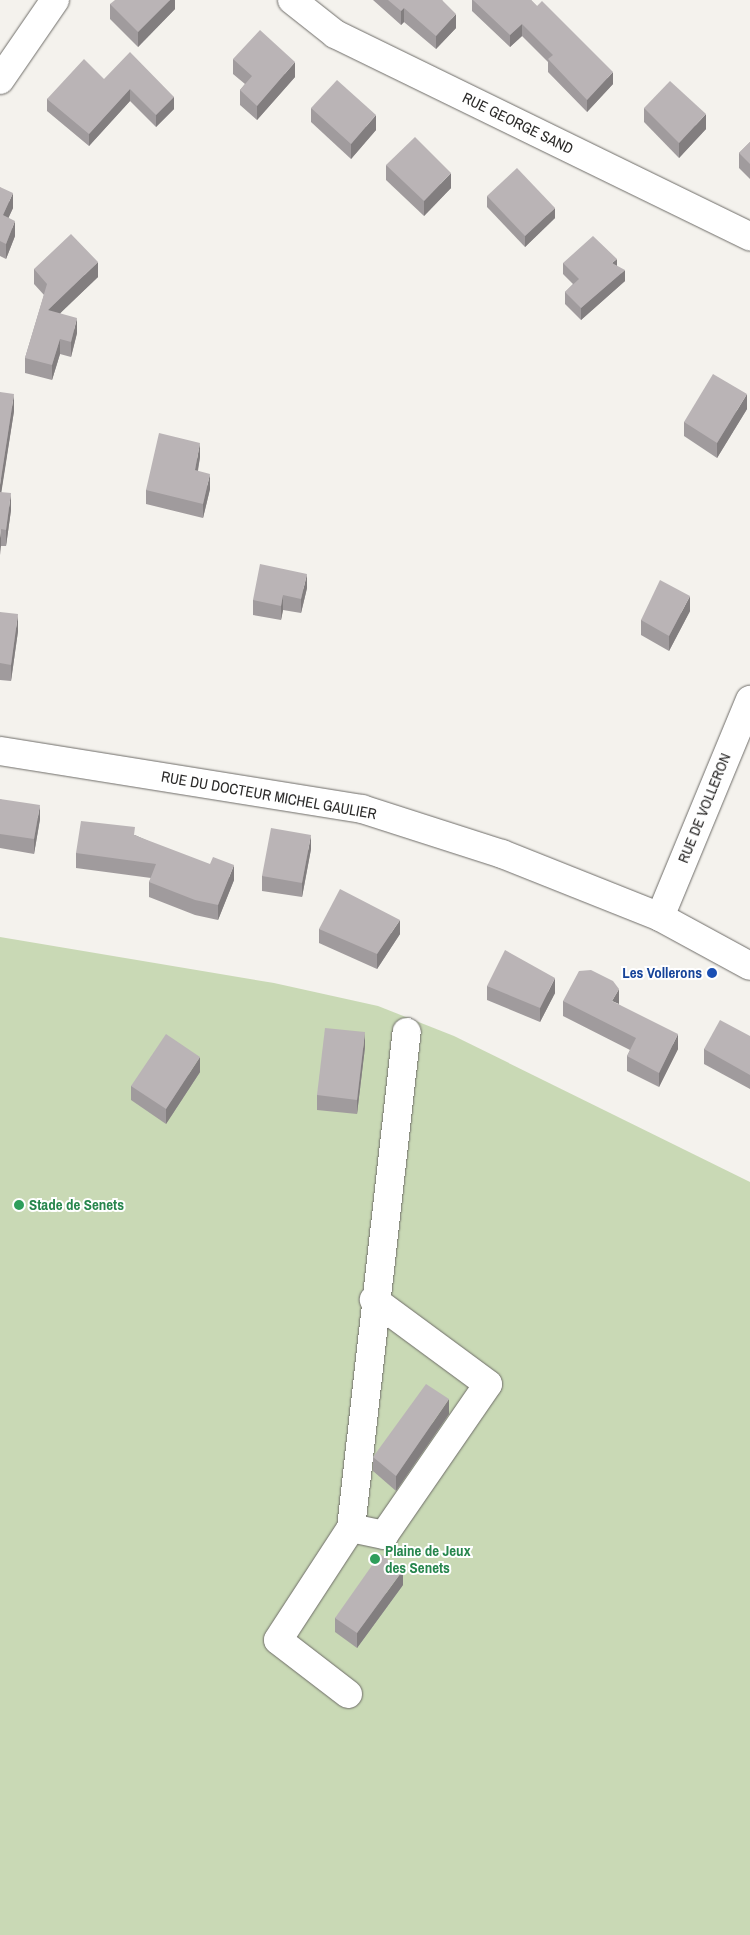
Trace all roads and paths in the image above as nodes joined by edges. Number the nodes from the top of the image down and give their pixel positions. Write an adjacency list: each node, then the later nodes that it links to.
1 (55, 0): 3 (street)
2 (292, 0): 4 (street, RUE GEORGE SAND)
3 (0, 80)
4 (750, 236)
5 (750, 700): 7 (street, RUE DE VOLLERON)
6 (0, 751): 7 (street, RUE DU DOCTEUR MICHEL GAULIER)
7 (660, 917): 8 (street, RUE DU DOCTEUR MICHEL GAULIER)
8 (750, 966)
9 (407, 1032): 10 (street)
10 (374, 1300): 11 (street); 11 (street)
11 (351, 1528): 12 (street)
12 (348, 1694)

